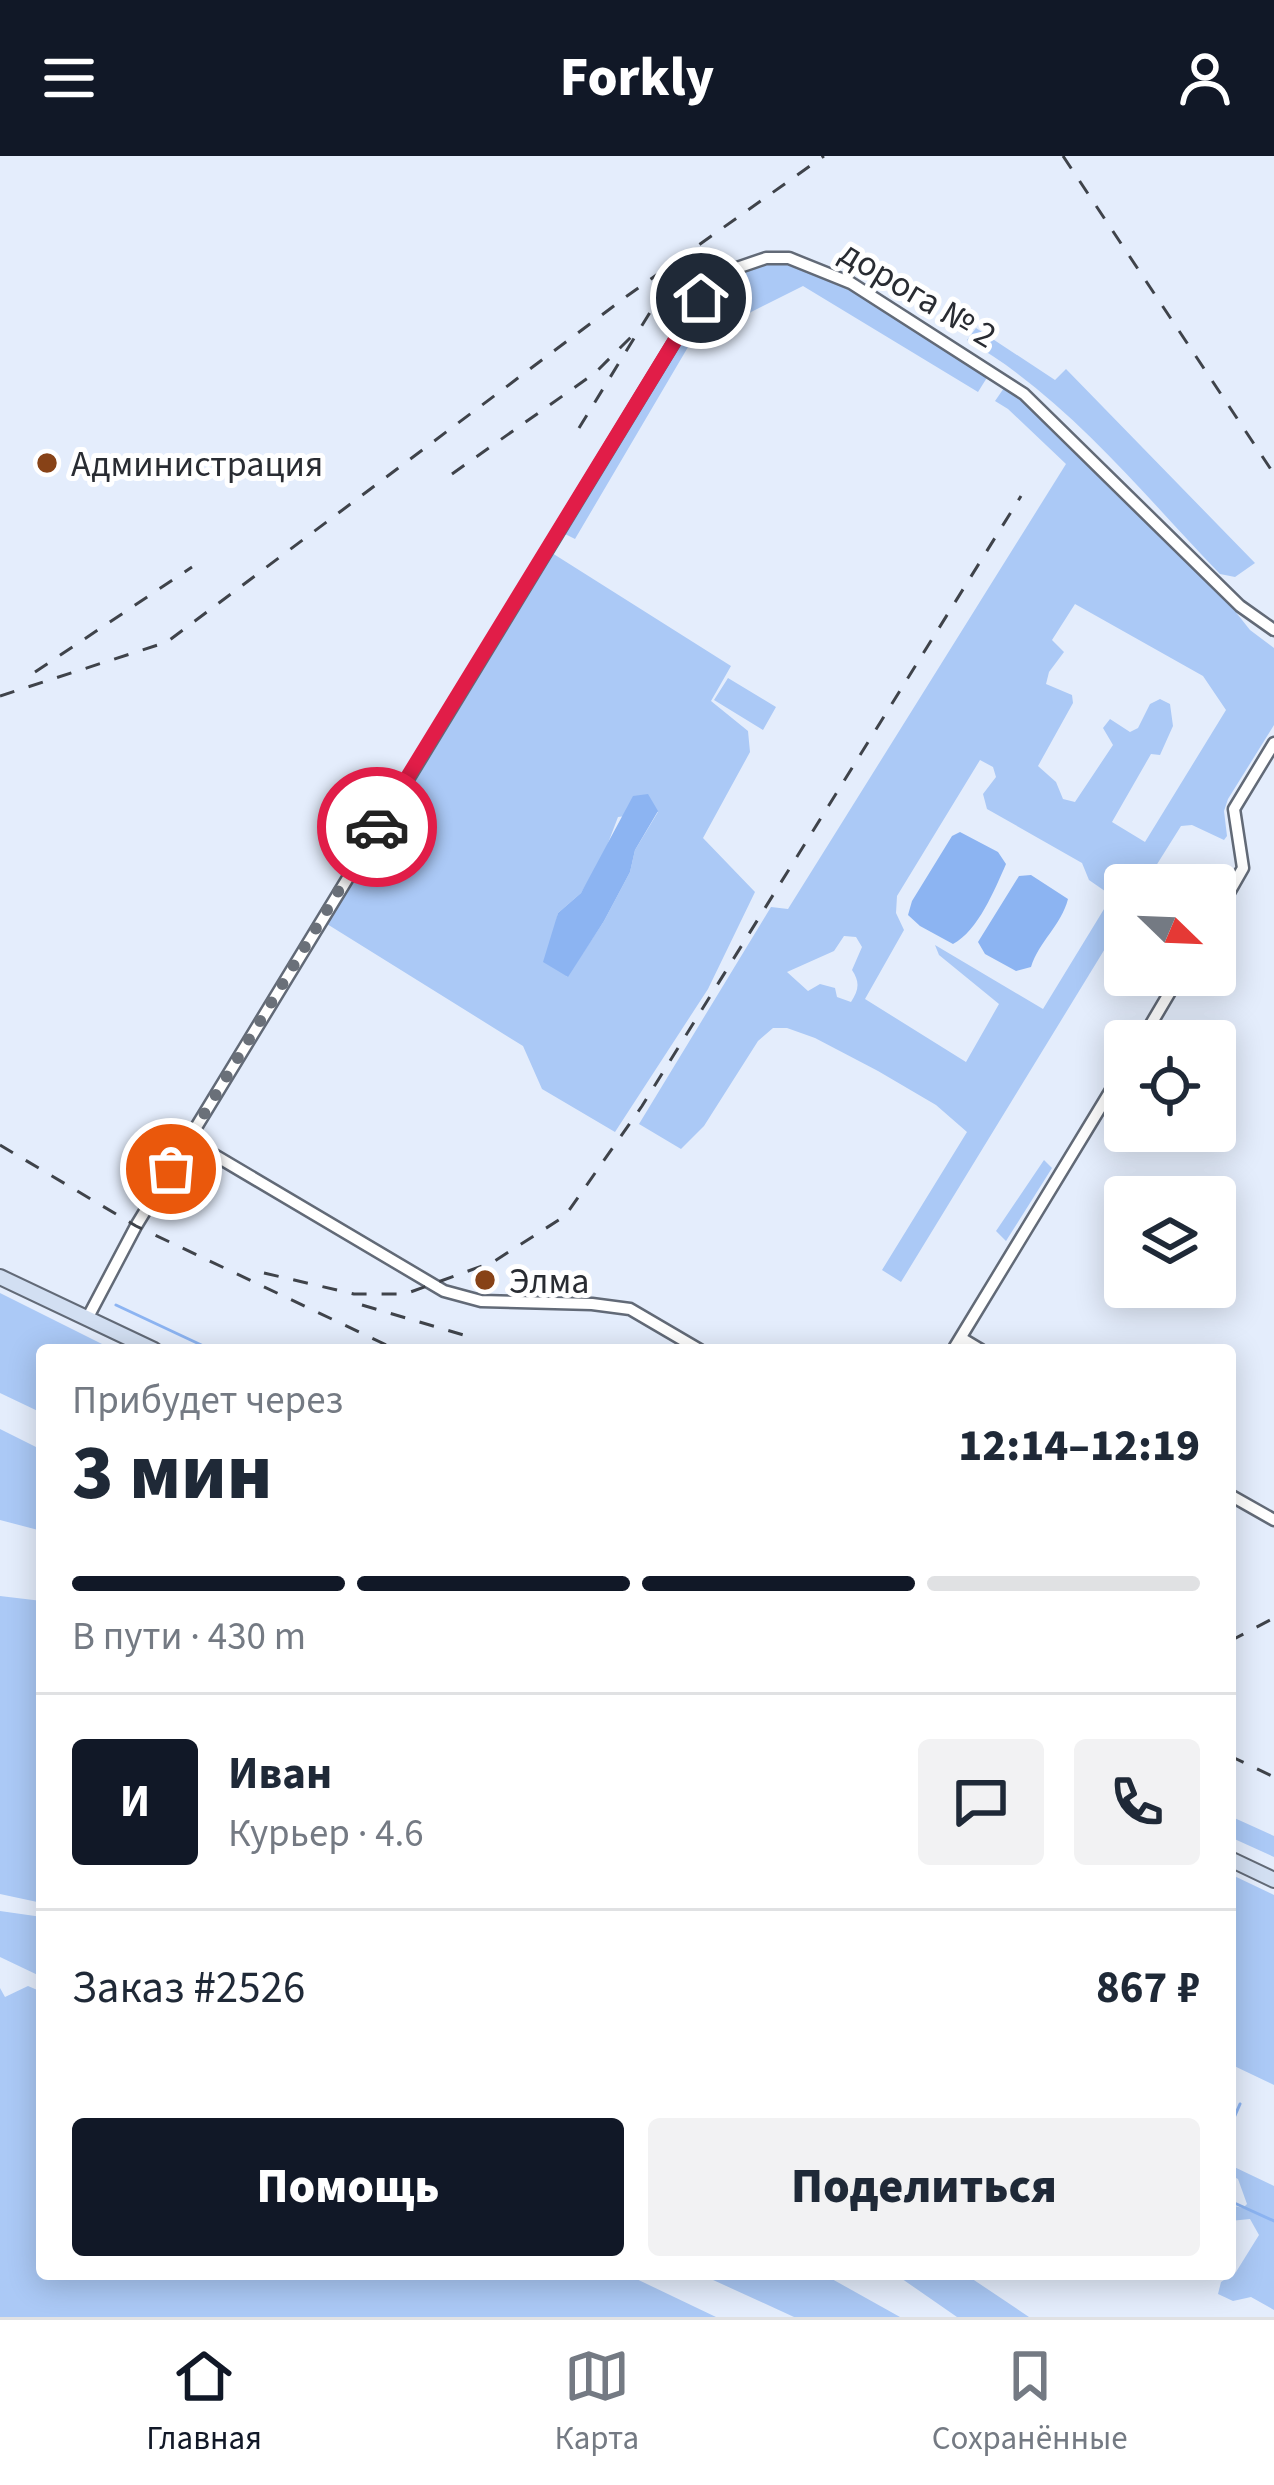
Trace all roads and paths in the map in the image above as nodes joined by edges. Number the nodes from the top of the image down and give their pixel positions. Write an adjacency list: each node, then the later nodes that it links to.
1 (1274, 630): 5 (street, дорога № 2)
2 (1274, 743): 3 (street)
3 (1236, 880)
4 (1104, 1102): 8 (street)
5 (189, 1140): 7 (street, дорога № 2); 10 (street)
6 (0, 1277): 7 (main road)
7 (87, 1319): 9 (main road)
8 (961, 1338): 11 (street); 12 (street)
9 (141, 1344)
10 (690, 1344)
11 (957, 1344)
12 (971, 1344)
13 (1236, 1498): 14 (street)
14 (1274, 1520)
15 (1236, 1862): 16 (main road)
16 (1274, 1880)

